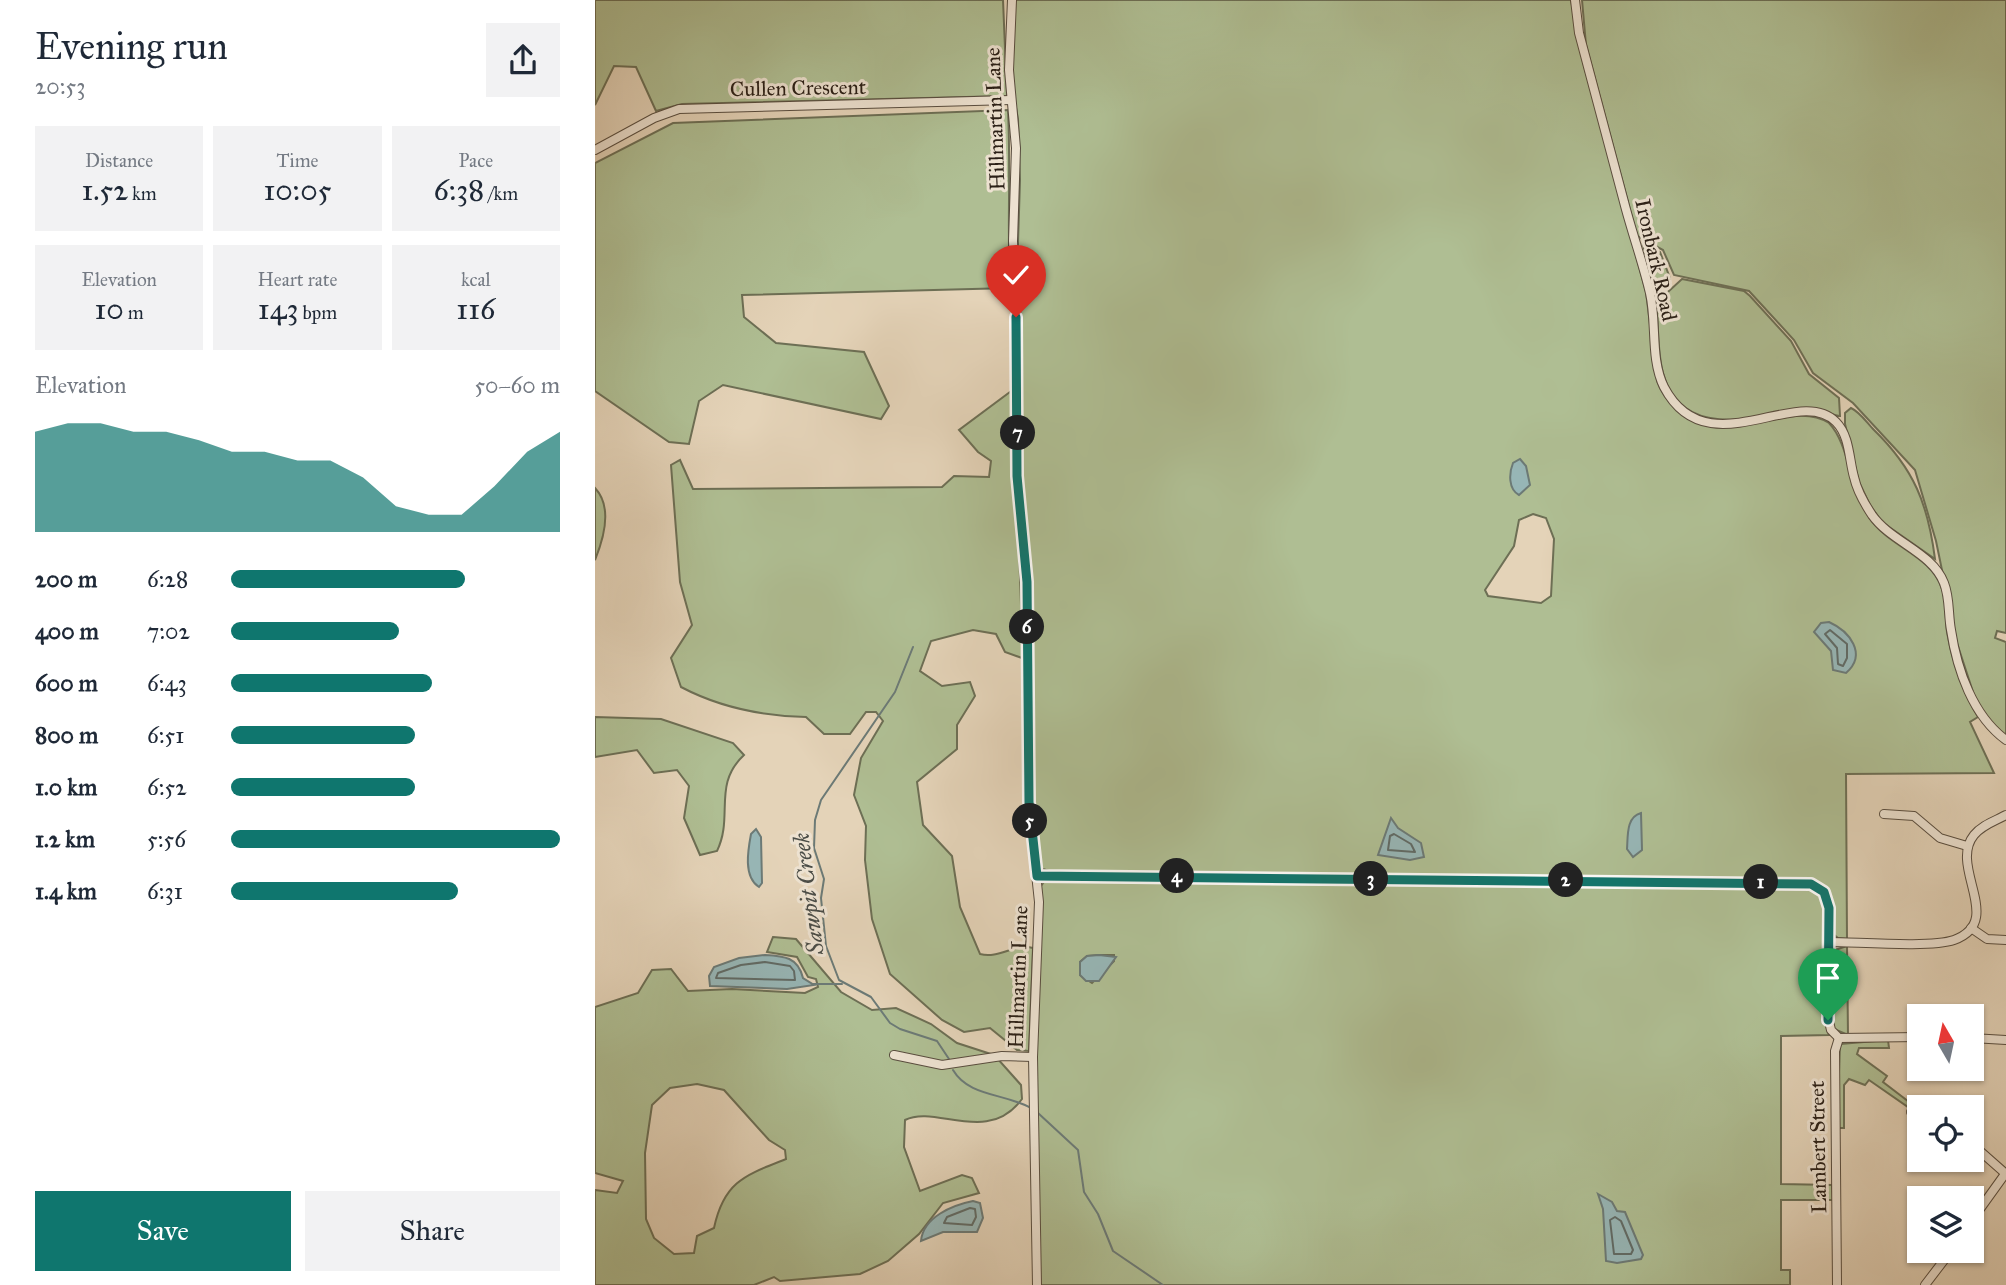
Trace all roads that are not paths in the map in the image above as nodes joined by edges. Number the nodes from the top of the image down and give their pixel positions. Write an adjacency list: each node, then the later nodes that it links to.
1 (1012, 0): 3 (street, Hillmartin Lane)
2 (1575, 0): 5 (street, Ironbark Road)
3 (1011, 100): 4 (street, Cullen Crescent); 9 (street, Hillmartin Lane)
4 (595, 150)
5 (2006, 740)
6 (1884, 814): 8 (street)
7 (2006, 815): 8 (street)
8 (1967, 846): 10 (street)
9 (1037, 876): 12 (street, Lambert Street); 18 (street, Hillmartin Lane)
10 (1971, 928): 11 (street); 12 (street)
11 (2006, 940)
12 (1829, 942): 14 (street, Lambert Street)
13 (1907, 1037): 14 (street)
14 (1839, 1038): 24 (street, Lambert Street)
15 (1985, 1039): 16 (street)
16 (2006, 1040)
17 (894, 1055): 18 (street)
18 (1033, 1057): 23 (street, Hillmartin Lane)
19 (1984, 1155): 20 (street)
20 (2005, 1174): 21 (street)
21 (1984, 1203)
22 (1942, 1263): 25 (street)
23 (1037, 1285)
24 (1837, 1285)
25 (1925, 1285)

